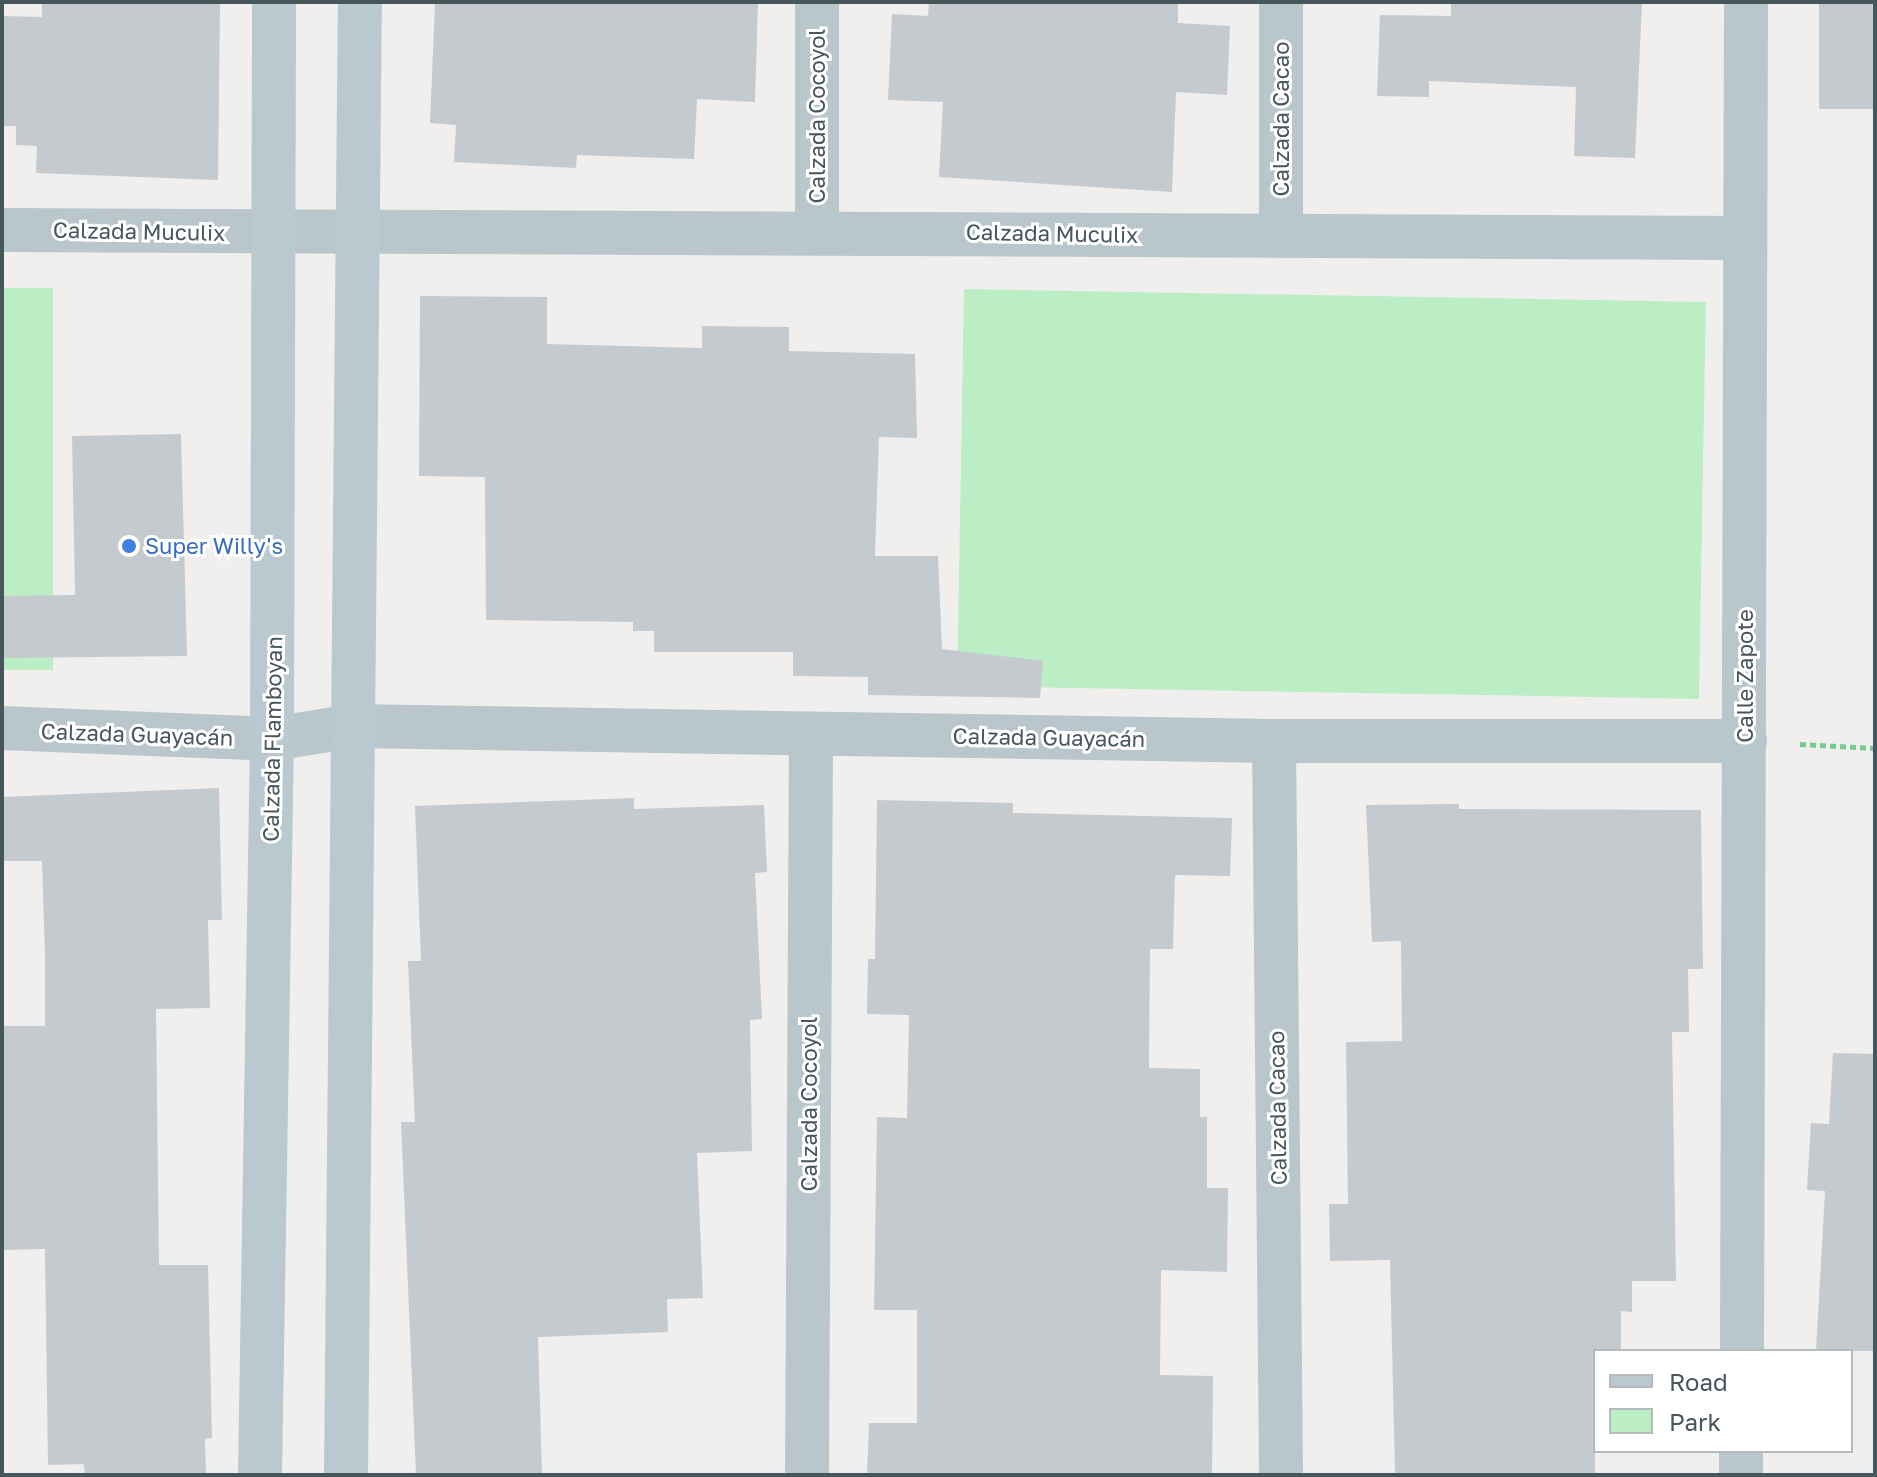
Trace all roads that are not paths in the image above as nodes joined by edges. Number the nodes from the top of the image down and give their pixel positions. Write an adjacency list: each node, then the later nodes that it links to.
1 (274, 2): 8 (main road, Calzada Flamboyan)
2 (360, 2): 9 (main road)
3 (817, 2): 7 (street, Calzada Cocoyol)
4 (1281, 2): 10 (street, Calzada Cacao)
5 (1746, 2): 11 (street, Calle Zapote)
6 (2, 230): 8 (street, Calzada Muculix)
7 (817, 230): 9 (street, Calzada Muculix); 10 (street, Calzada Muculix)
8 (275, 233): 9 (street, Calzada Muculix); 15 (main road, Calzada Flamboyan)
9 (360, 234): 12 (main road)
10 (1281, 235): 11 (street, Calzada Muculix)
11 (1744, 238): 17 (street, Calle Zapote)
12 (353, 726): 14 (street, Calzada Guayacán); 15 (street, Calzada Guayacán); 21 (main road)
13 (2, 728): 15 (street, Calzada Guayacán)
14 (811, 734): 16 (street, Calzada Guayacán); 22 (street, Calzada Cocoyol)
15 (272, 739): 20 (main road, Calzada Flamboyan)
16 (1274, 741): 17 (street, Calzada Guayacán); 23 (street, Calzada Cacao)
17 (1745, 741): 18 (street, Calle Zapote)
18 (1742, 1349)
19 (1741, 1453): 24 (street)
20 (260, 1475)
21 (346, 1475)
22 (807, 1475)
23 (1281, 1475)
24 (1741, 1475)

